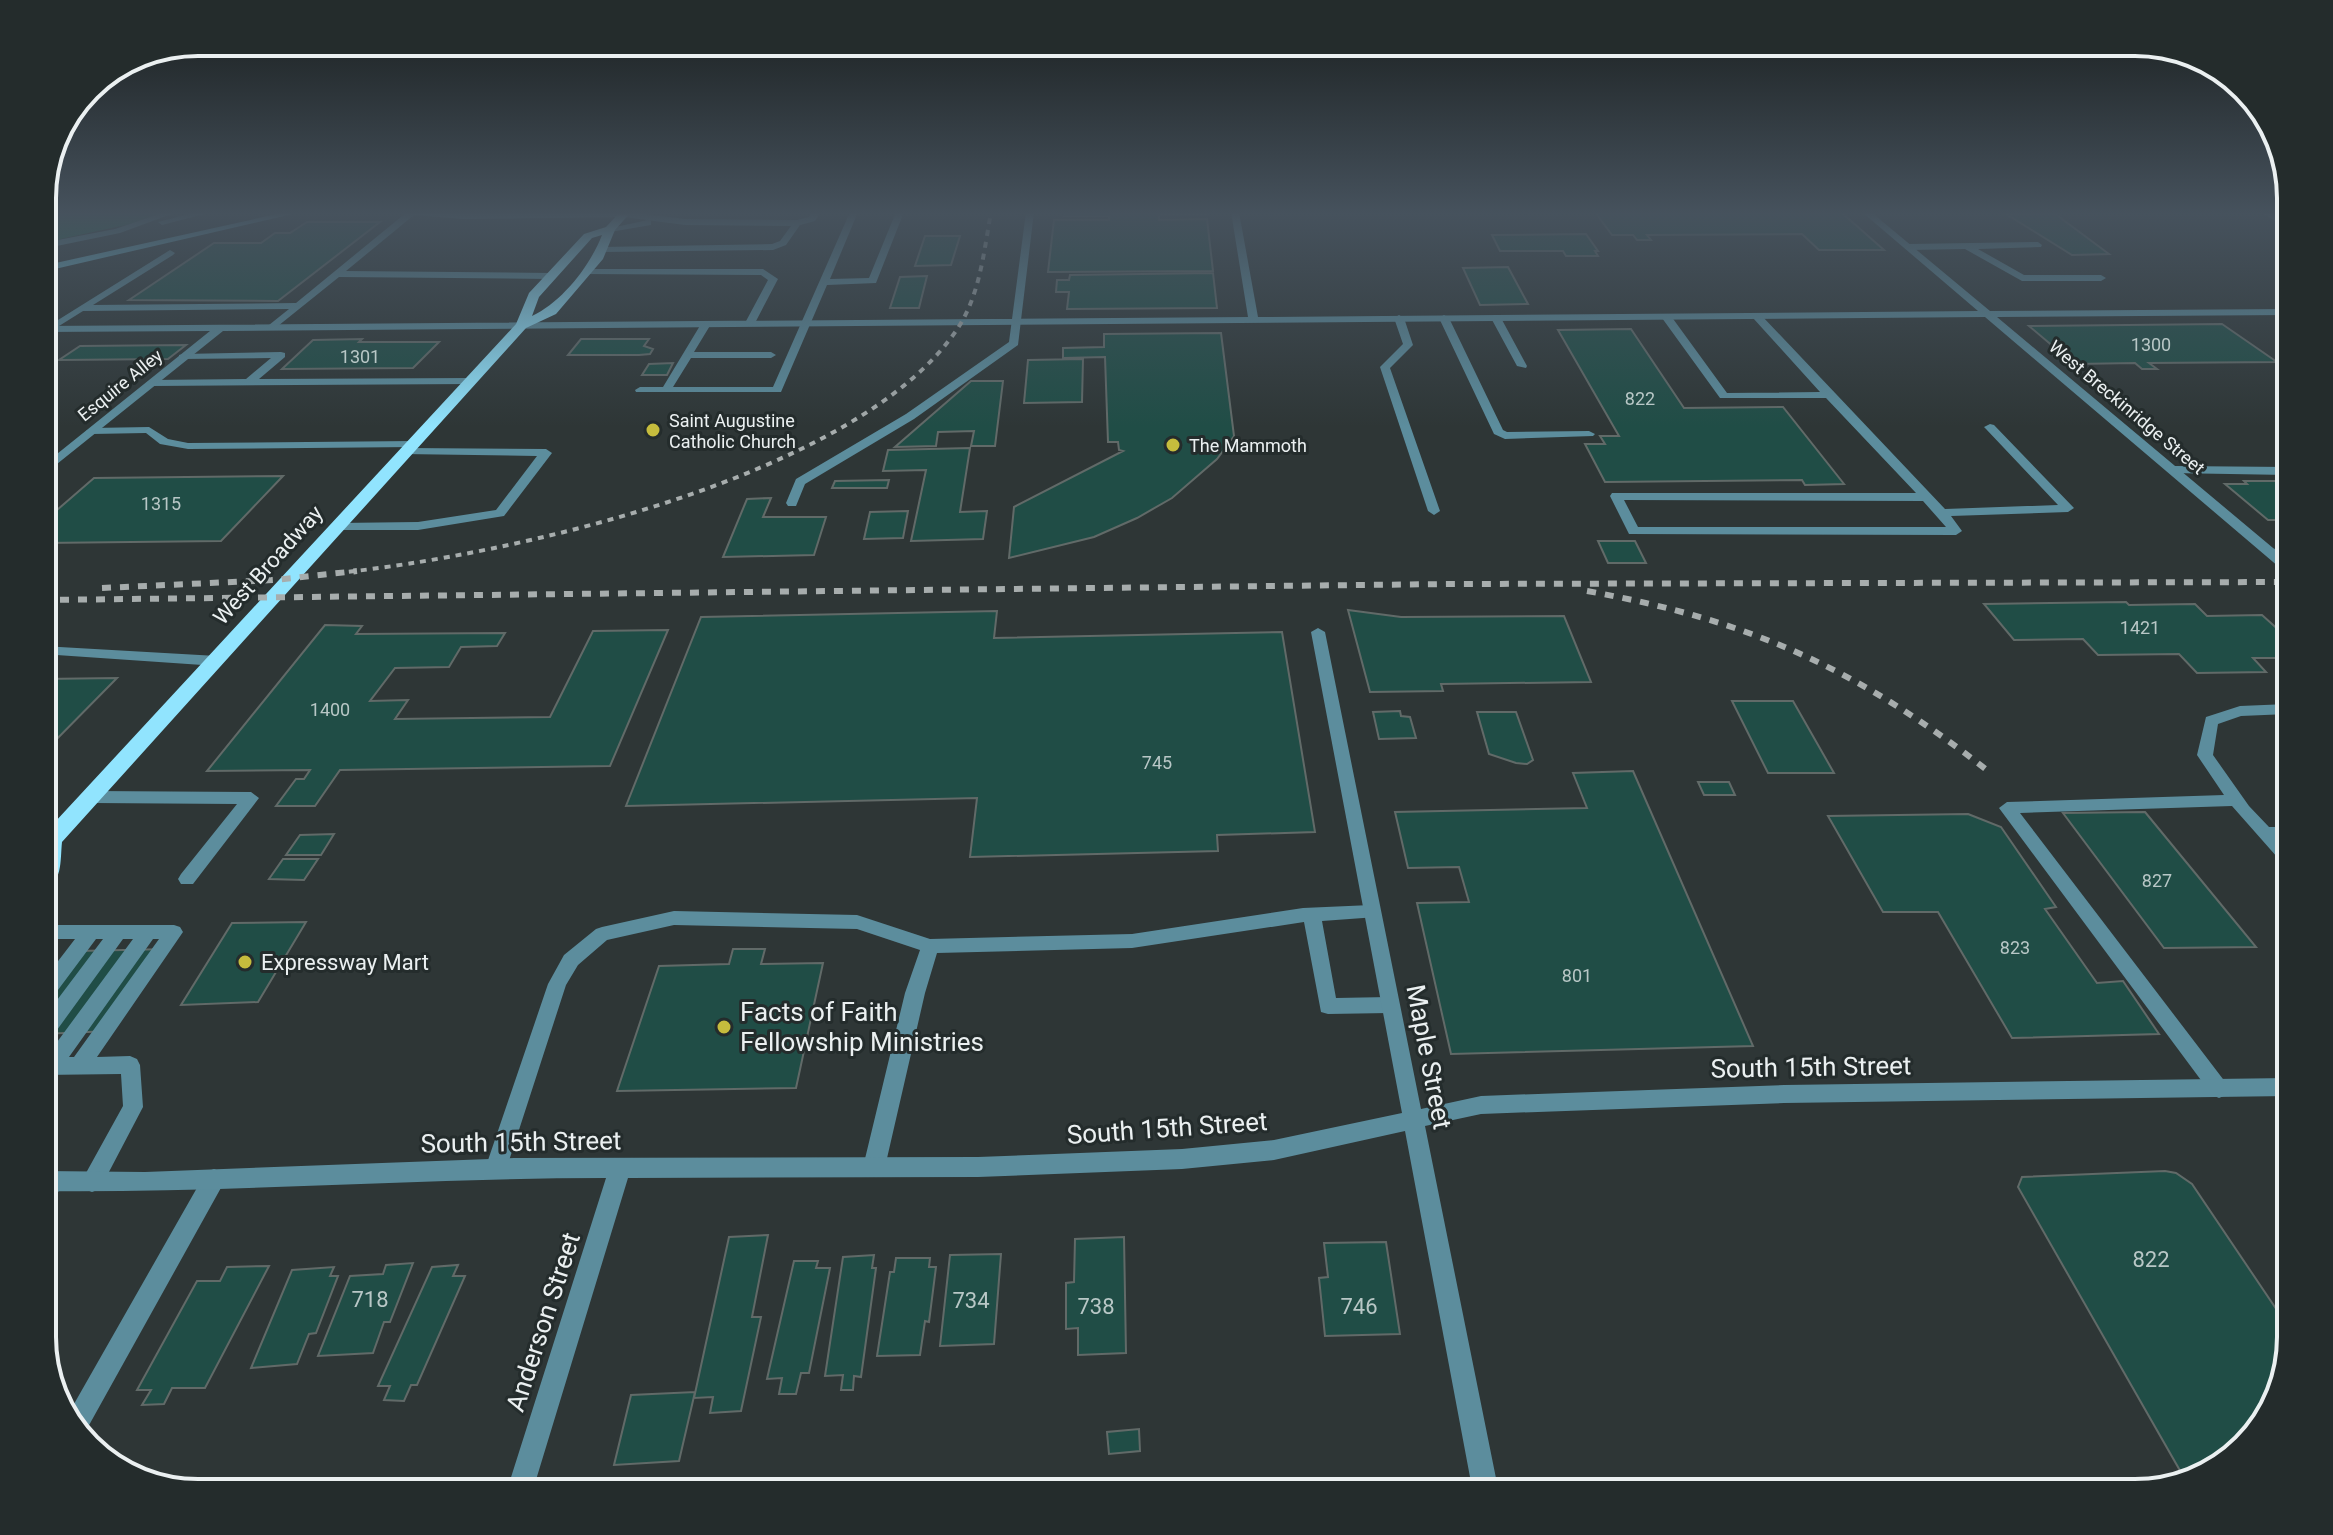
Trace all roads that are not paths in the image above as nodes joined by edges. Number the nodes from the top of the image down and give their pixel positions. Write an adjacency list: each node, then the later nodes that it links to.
1 (120, 284): 11 (street)
2 (325, 284): 10 (street)
3 (544, 284): 25 (main road, West Broadway)
4 (576, 284): 25 (main road, West Broadway)
5 (771, 284): 22 (street)
6 (823, 284): 23 (street)
7 (1022, 284): 20 (street)
8 (1247, 284): 19 (street)
9 (1952, 284): 13 (street, West Breckinridge Street)
10 (298, 306): 11 (street); 26 (street)
11 (81, 308): 21 (street)
12 (2277, 312): 13 (street)
13 (1988, 314): 18 (street); 44 (street, West Breckinridge Street)
14 (1399, 318): 15 (street); 19 (street); 48 (street)
15 (1444, 318): 16 (street); 41 (street)
16 (1496, 318): 17 (street); 32 (street)
17 (1667, 318): 18 (street); 38 (street)
18 (1758, 318): 38 (street)
19 (1253, 319): 20 (street)
20 (1017, 322): 23 (street); 47 (street)
21 (56, 323)
22 (750, 323): 23 (street); 24 (street)
23 (806, 323): 37 (street)
24 (706, 324): 25 (street); 29 (street)
25 (522, 325): 26 (street); 33 (main road, West Broadway)
26 (273, 327): 27 (street)
27 (220, 328): 28 (street); 31 (street, Esquire Alley)
28 (56, 329)
29 (687, 355): 30 (street); 37 (street)
30 (771, 355)
31 (183, 357): 34 (street); 35 (street, Esquire Alley)
32 (1522, 366)
33 (471, 381): 34 (street); 42 (main road, West Broadway)
34 (249, 382): 35 (street)
35 (151, 383): 40 (street, Esquire Alley)
36 (640, 390): 37 (street)
37 (666, 390)
38 (1829, 395): 46 (street)
39 (1990, 427): 49 (street)
40 (92, 431): 42 (street); 43 (street, Esquire Alley)
41 (1589, 434)
42 (410, 448): 50 (main road, West Broadway); 50 (street)
43 (56, 461)
44 (2175, 470): 45 (street); 51 (street, West Breckinridge Street)
45 (2277, 471)
46 (1927, 497): 49 (street); 49 (street)
47 (792, 503)
48 (1434, 511)
49 (1942, 513)
50 (338, 527): 56 (main road, West Broadway)
51 (2271, 553): 52 (street); 53 (street, West Breckinridge Street)
52 (2277, 553)
53 (2277, 558)
54 (1318, 632): 65 (street, Maple Street)
55 (56, 650): 56 (street)
56 (217, 661): 58 (main road, West Broadway)
57 (2277, 710): 59 (street)
58 (92, 797): 62 (main road, West Broadway); 64 (street)
59 (2236, 800): 60 (street); 79 (street)
60 (2264, 833): 61 (street); 63 (street)
61 (2277, 833)
62 (56, 835)
63 (2277, 847)
64 (187, 879)
65 (1371, 912): 66 (street); 73 (street, Maple Street)
66 (1312, 915): 71 (street); 73 (street)
67 (56, 932): 68 (street)
68 (91, 932): 69 (street); 72 (street)
69 (118, 932): 70 (street); 74 (street)
70 (148, 932): 75 (street); 77 (street)
71 (930, 946): 81 (street); 83 (street)
72 (56, 978)
73 (1389, 1005): 80 (street, Maple Street)
74 (56, 1016)
75 (56, 1054)
76 (56, 1066): 77 (street)
77 (79, 1066): 85 (street)
78 (2277, 1087): 79 (street, South 15th Street)
79 (2219, 1089): 80 (street, South 15th Street)
80 (1413, 1119): 81 (street, South 15th Street); 89 (street, Maple Street)
81 (874, 1167): 82 (street, South 15th Street)
82 (620, 1168): 83 (street, South 15th Street); 88 (street, Anderson Street)
83 (496, 1169): 84 (street, South 15th Street)
84 (214, 1179): 85 (street, South 15th Street); 87 (street)
85 (92, 1182): 86 (street, South 15th Street)
86 (56, 1186)
87 (81, 1417)
88 (523, 1479)
89 (1483, 1479)

